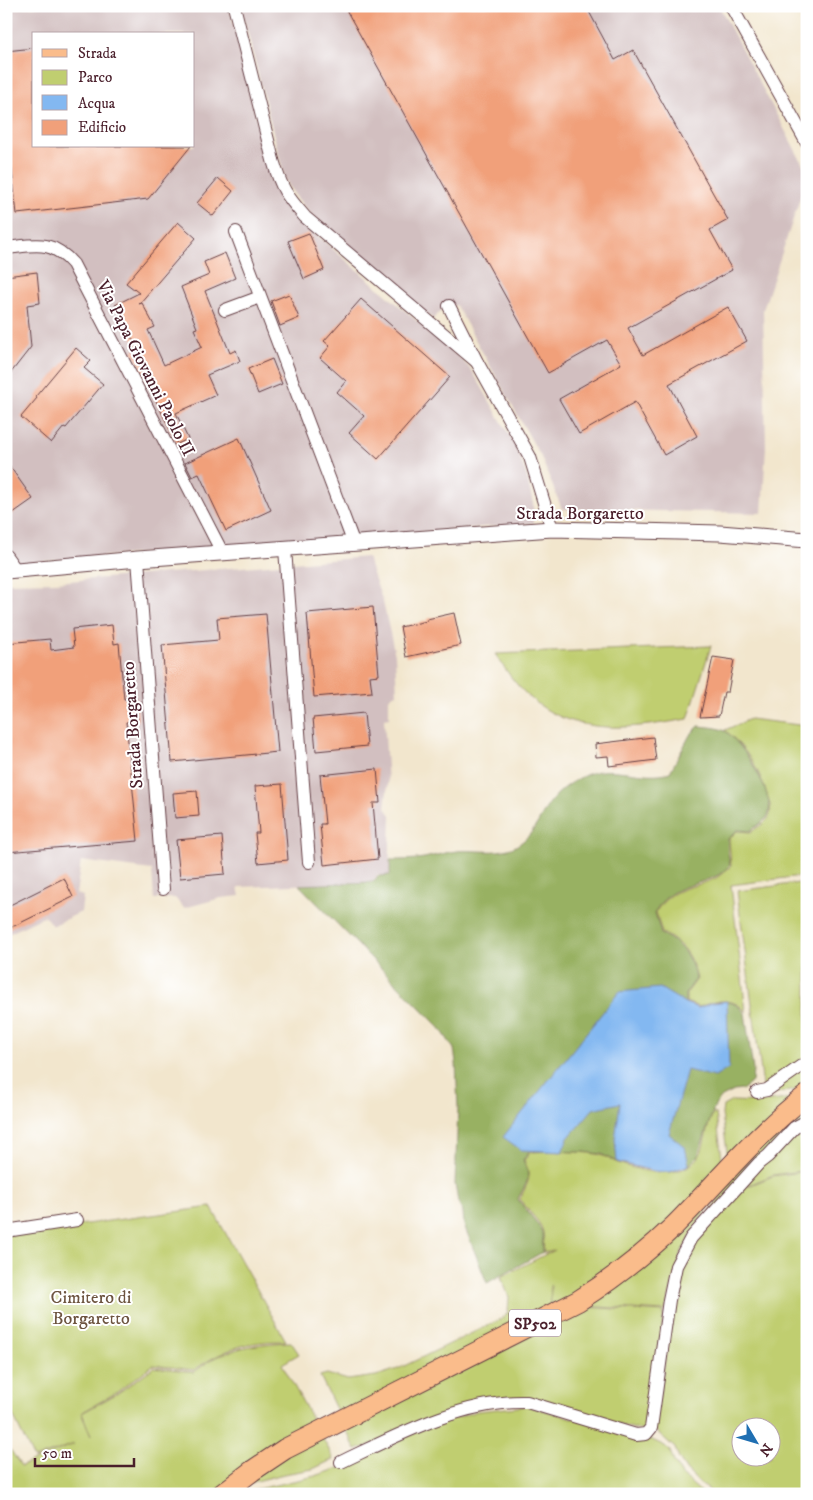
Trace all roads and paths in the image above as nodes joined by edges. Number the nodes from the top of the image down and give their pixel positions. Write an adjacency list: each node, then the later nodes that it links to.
1 (234, 6): 9 (street)
2 (731, 6): 3 (street)
3 (807, 143)
4 (236, 232): 6 (street)
5 (6, 248): 14 (street, Via Papa Giovanni Paolo II)
6 (260, 297): 8 (street); 12 (street)
7 (450, 306): 9 (street)
8 (225, 310)
9 (477, 362): 10 (street)
10 (552, 529): 11 (street, Strada Borgaretto); 12 (street, Strada Borgaretto)
11 (807, 540)
12 (354, 544): 13 (street, Strada Borgaretto)
13 (285, 549): 14 (street, Strada Borgaretto); 18 (street)
14 (222, 554): 16 (street, Strada Borgaretto)
15 (6, 556): 17 (street, Strada Borgaretto)
16 (138, 560): 17 (street, Strada Borgaretto); 19 (street, Strada Borgaretto)
17 (11, 571)
18 (309, 862)
19 (163, 888)
20 (807, 1062): 21 (street)
21 (757, 1092)
22 (807, 1095): 27 (main road, SP502)
23 (807, 1121): 26 (street)
24 (77, 1220): 25 (street)
25 (6, 1231)
26 (341, 1462)
27 (222, 1494)

